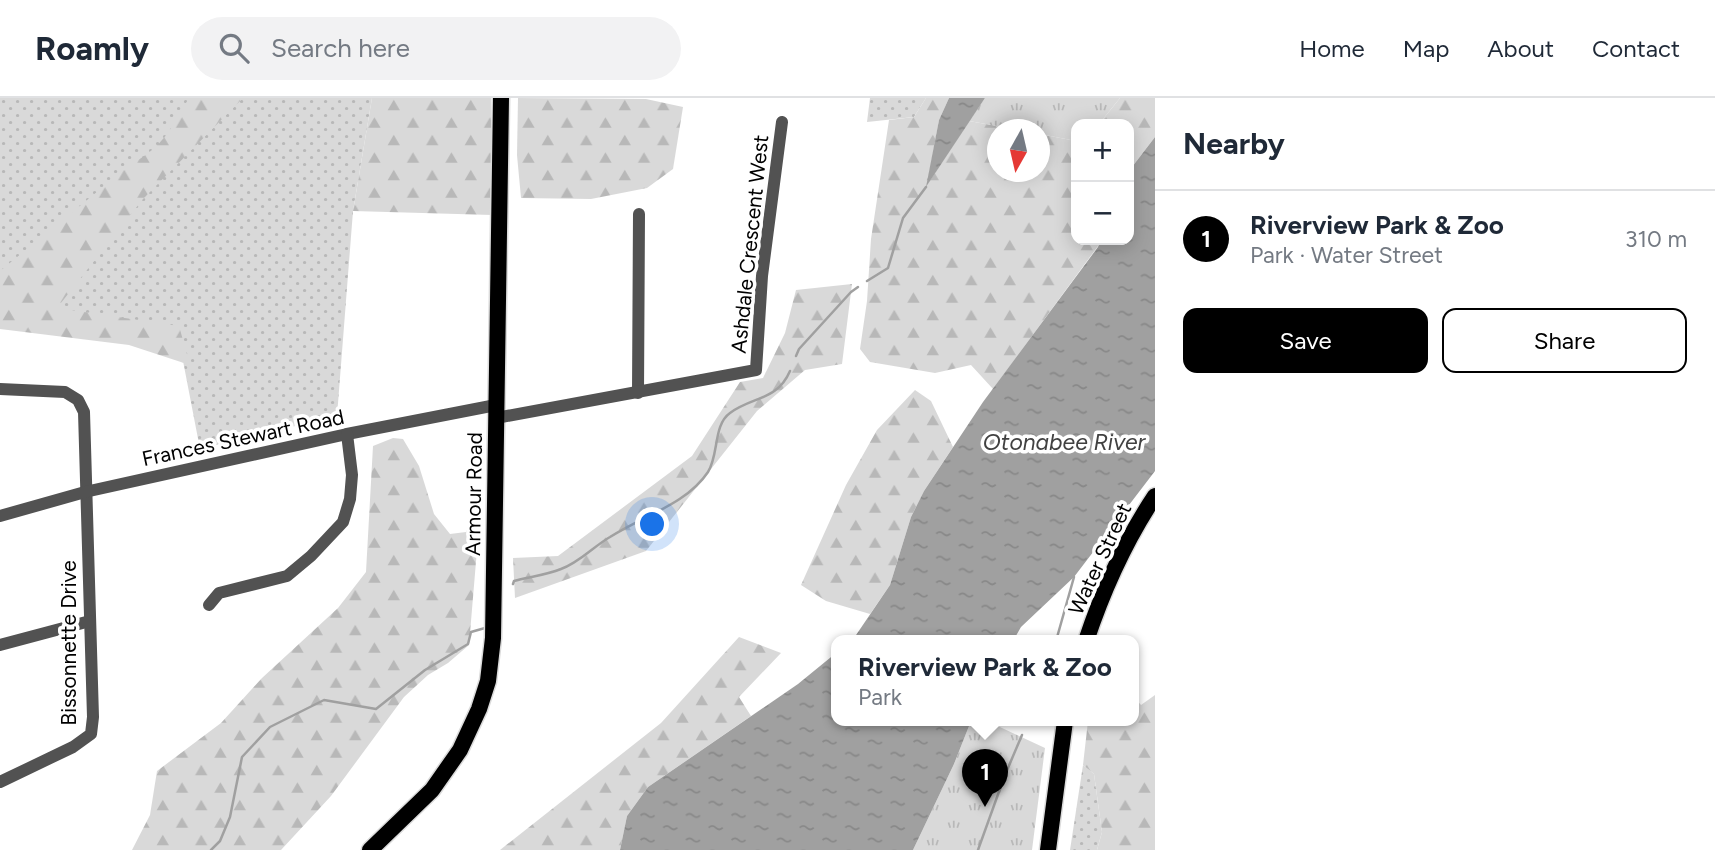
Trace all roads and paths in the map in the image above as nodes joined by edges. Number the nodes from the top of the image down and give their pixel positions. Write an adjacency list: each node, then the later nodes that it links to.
1 (501, 98): 7 (main road, Armour Road)
2 (782, 122): 4 (street, Ashdale Crescent West)
3 (639, 214): 6 (street)
4 (757, 370): 6 (street, Frances Stewart Road)
5 (0, 389): 9 (street, Bissonnette Drive)
6 (638, 393): 7 (street, Frances Stewart Road)
7 (496, 411): 8 (street, Frances Stewart Road); 18 (main road, Armour Road)
8 (347, 434): 9 (street, Frances Stewart Road); 12 (street)
9 (86, 492): 11 (street, Frances Stewart Road); 13 (street, Bissonnette Drive)
10 (1155, 496): 14 (main road, Water Street)
11 (0, 516)
12 (209, 605)
13 (90, 621): 15 (street); 17 (street, Bissonnette Drive)
14 (1088, 635)
15 (0, 645)
16 (1064, 726): 19 (main road)
17 (0, 782)
18 (370, 850)
19 (1048, 850)

